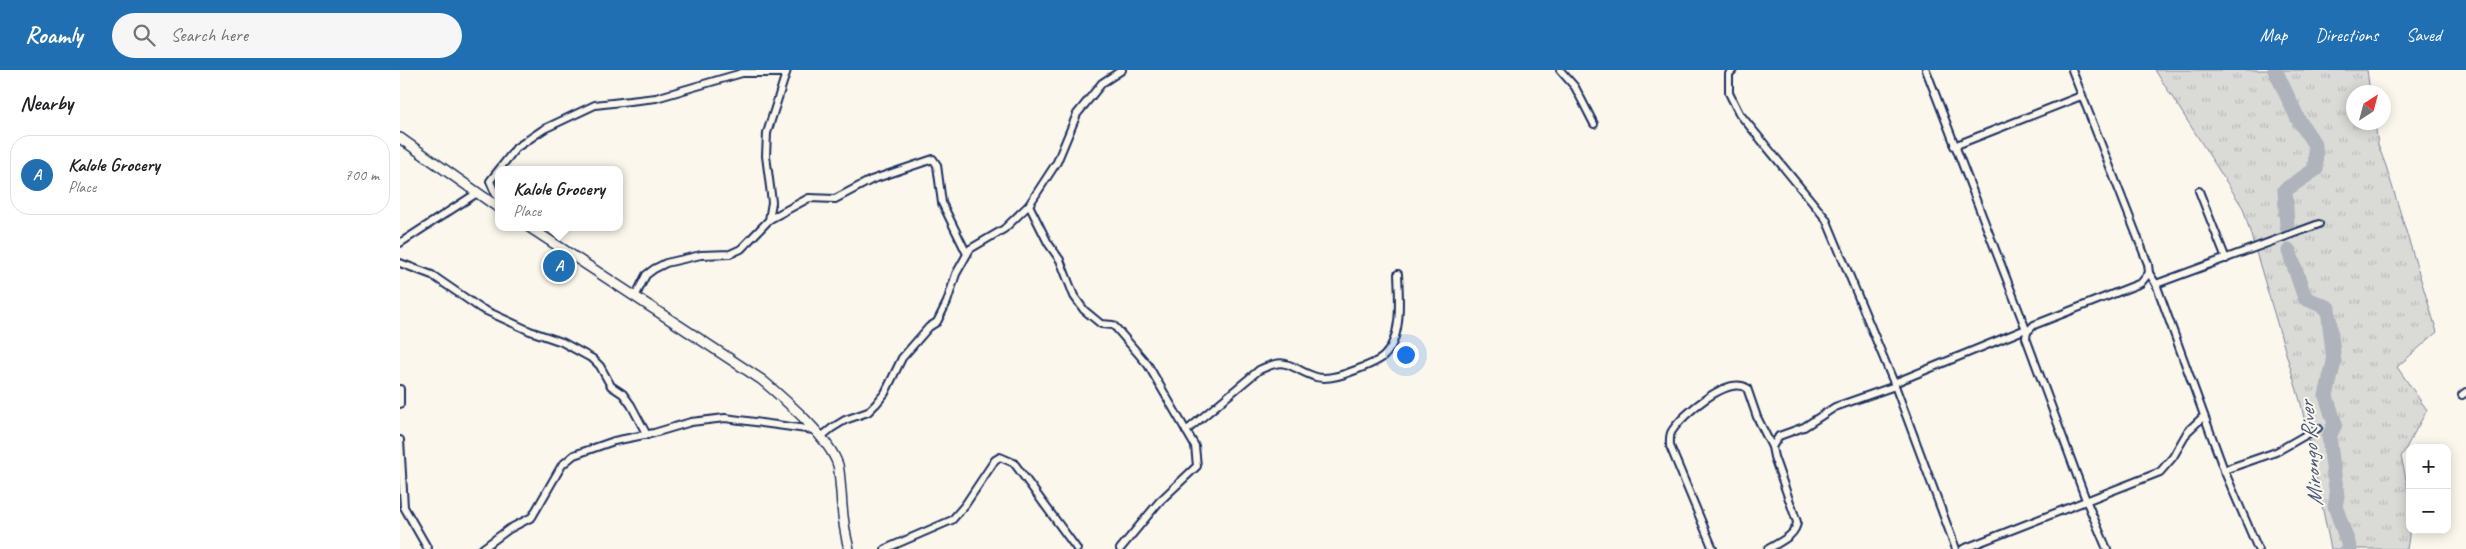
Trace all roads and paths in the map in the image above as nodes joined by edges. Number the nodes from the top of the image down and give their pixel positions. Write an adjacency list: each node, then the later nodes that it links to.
1 (1122, 70): 17 (street)
2 (1560, 70): 8 (street)
3 (1926, 70): 10 (street)
4 (2072, 70): 7 (street)
5 (1730, 71): 30 (street)
6 (786, 72): 11 (street); 18 (street)
7 (2081, 96): 10 (street); 25 (street)
8 (1594, 124)
9 (400, 138): 14 (street)
10 (1954, 146): 29 (street)
11 (502, 166)
12 (495, 175): 15 (street)
13 (2199, 191): 23 (street)
14 (477, 193): 16 (street); 21 (street)
15 (495, 193)
16 (495, 205)
17 (1029, 205): 22 (street); 35 (street)
18 (769, 220): 22 (street); 28 (street)
19 (2319, 224): 23 (street)
20 (535, 231): 28 (street)
21 (400, 243)
22 (967, 254): 36 (street)
23 (2226, 259): 27 (street)
24 (400, 263): 37 (street)
25 (2149, 273): 27 (street); 29 (street)
26 (1398, 274): 35 (street)
27 (2156, 284): 33 (street)
28 (635, 297): 36 (street)
29 (2026, 331): 30 (street); 41 (street)
30 (1895, 384): 39 (street); 50 (street)
31 (400, 389): 32 (street)
32 (400, 404)
33 (2204, 416): 40 (street); 41 (street)
34 (2318, 428): 40 (street)
35 (1186, 431): 47 (street)
36 (818, 434): 37 (street); 44 (street)
37 (647, 435): 43 (street)
38 (400, 440): 42 (street)
39 (1772, 447): 48 (street); 49 (street)
40 (2224, 470): 53 (street)
41 (2086, 500): 51 (street); 52 (street)
42 (428, 549)
43 (482, 549)
44 (849, 549)
45 (885, 549): 46 (street)
46 (1077, 549)
47 (1120, 549)
48 (1714, 549)
49 (1768, 549)
50 (1956, 549)
51 (1963, 549)
52 (2107, 549)
53 (2258, 549)

